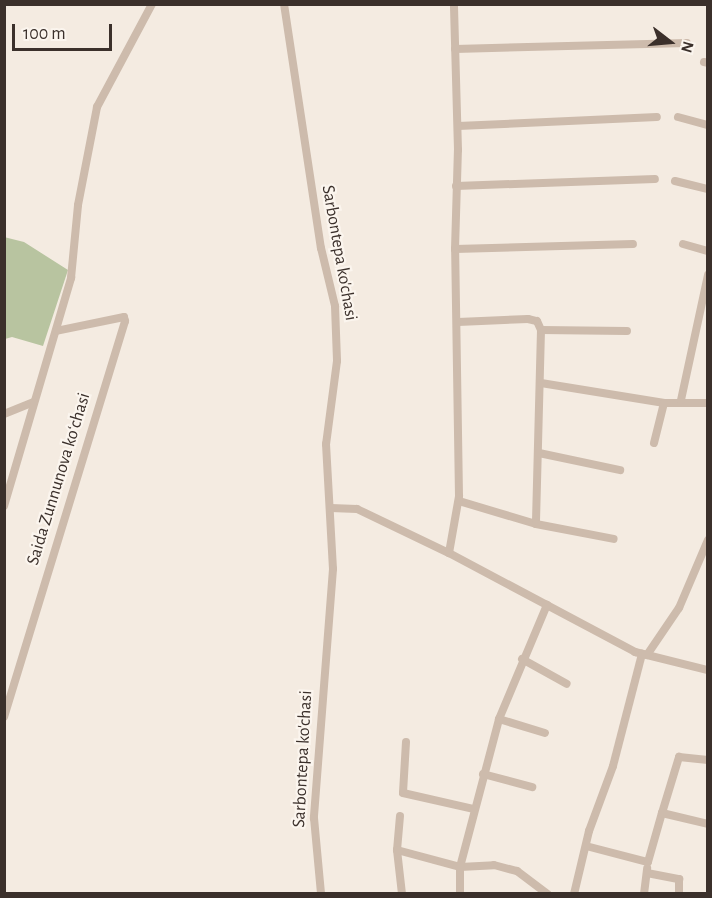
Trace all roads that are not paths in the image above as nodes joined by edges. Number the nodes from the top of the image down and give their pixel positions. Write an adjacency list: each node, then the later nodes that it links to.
1 (152, 4): 22 (street)
2 (284, 4): 35 (street, Sarbontepa ko'chasi)
3 (454, 4): 5 (street)
4 (687, 43): 5 (street)
5 (455, 49): 9 (street)
6 (657, 117): 9 (street)
7 (678, 117): 8 (street)
8 (708, 125)
9 (458, 126): 12 (street)
10 (655, 178): 12 (street)
11 (675, 181): 13 (street)
12 (456, 186): 16 (street)
13 (708, 189)
14 (633, 244): 16 (street)
15 (682, 244): 17 (street)
16 (455, 249): 20 (street)
17 (708, 251)
18 (708, 274): 19 (street)
19 (705, 312): 25 (street)
20 (458, 322): 21 (street); 33 (street)
21 (541, 330): 23 (street); 24 (street)
22 (57, 331): 26 (street); 45 (street, Saida Zunnunova koʻchasi)
23 (627, 331)
24 (541, 383): 27 (street); 31 (street)
25 (681, 400): 27 (street); 28 (street)
26 (34, 402): 29 (street); 34 (street)
27 (664, 403): 30 (street)
28 (708, 404)
29 (4, 414)
30 (654, 443)
31 (539, 453): 32 (street); 36 (street)
32 (620, 470)
33 (459, 501): 36 (street); 39 (street)
34 (4, 506)
35 (331, 508): 39 (street); 61 (street, Sarbontepa ko'chasi)
36 (536, 524): 37 (street)
37 (614, 539)
38 (708, 540): 41 (street)
39 (449, 553): 40 (street)
40 (547, 605): 41 (street); 42 (street)
41 (644, 655): 43 (street); 56 (street)
42 (522, 658): 44 (street); 46 (street)
43 (708, 670)
44 (567, 684)
45 (4, 717)
46 (499, 719): 47 (street); 50 (street)
47 (545, 733)
48 (406, 742): 52 (street)
49 (708, 760): 53 (street)
50 (483, 774): 51 (street); 52 (street)
51 (532, 787)
52 (474, 809): 59 (street)
53 (662, 813): 55 (street); 58 (street)
54 (400, 816): 57 (street)
55 (708, 824)
56 (586, 846): 58 (street); 65 (street)
57 (397, 850): 59 (street); 62 (street)
58 (648, 862): 60 (street)
59 (460, 867): 63 (street); 64 (street)
60 (647, 873): 66 (street); 67 (street)
61 (321, 894)
62 (402, 894)
63 (460, 894)
64 (548, 894)
65 (574, 894)
66 (644, 894)
67 (679, 894)

